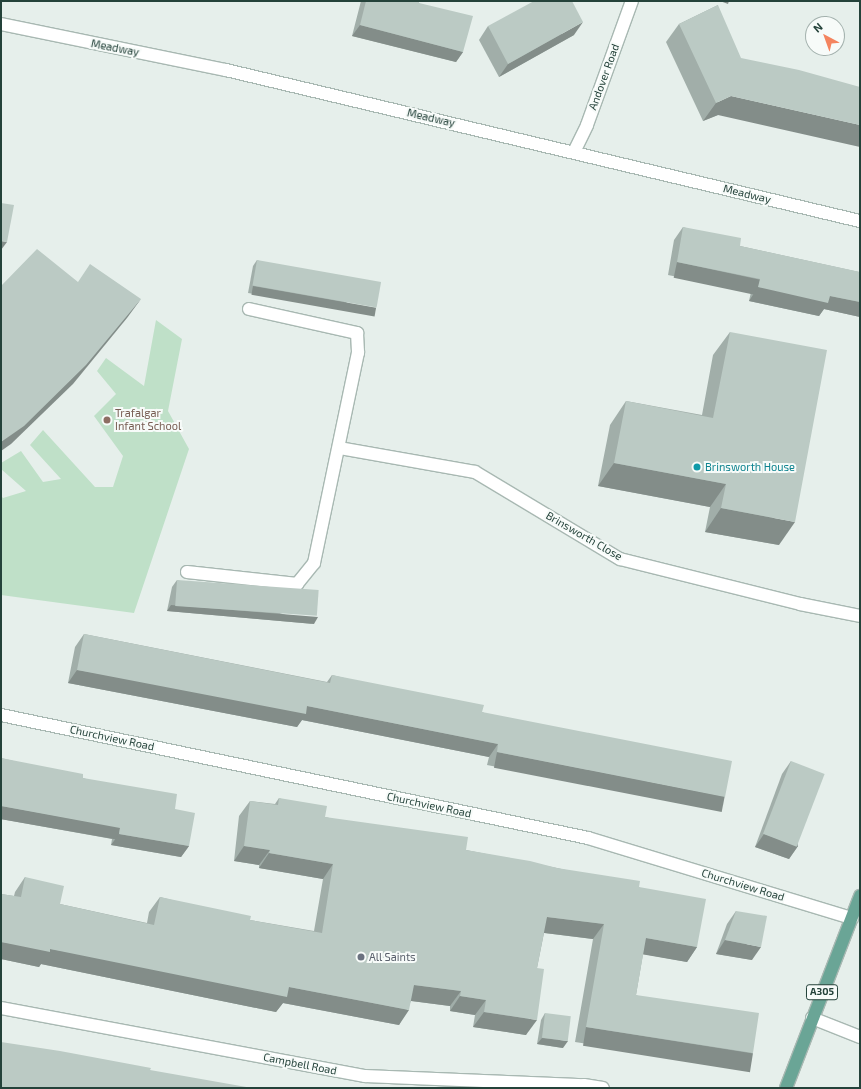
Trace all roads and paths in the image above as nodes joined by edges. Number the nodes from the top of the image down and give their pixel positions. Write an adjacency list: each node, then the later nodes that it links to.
1 (632, 1): 3 (street, Andover Road)
2 (1, 24): 3 (street, Meadway)
3 (574, 152): 4 (street, Meadway)
4 (860, 221)
5 (248, 308): 6 (street)
6 (339, 448): 7 (street); 8 (street, Brinsworth Close)
7 (187, 572)
8 (860, 616)
9 (1, 715): 11 (street, Churchview Road)
10 (860, 896): 11 (main road, A305)
11 (852, 918): 13 (main road, A305)
12 (1, 1008): 15 (street, Campbell Road)
13 (812, 1018): 14 (street); 17 (main road, A305)
14 (860, 1037)
15 (501, 1085): 16 (street, Campbell Road)
16 (603, 1088)
17 (786, 1088)

